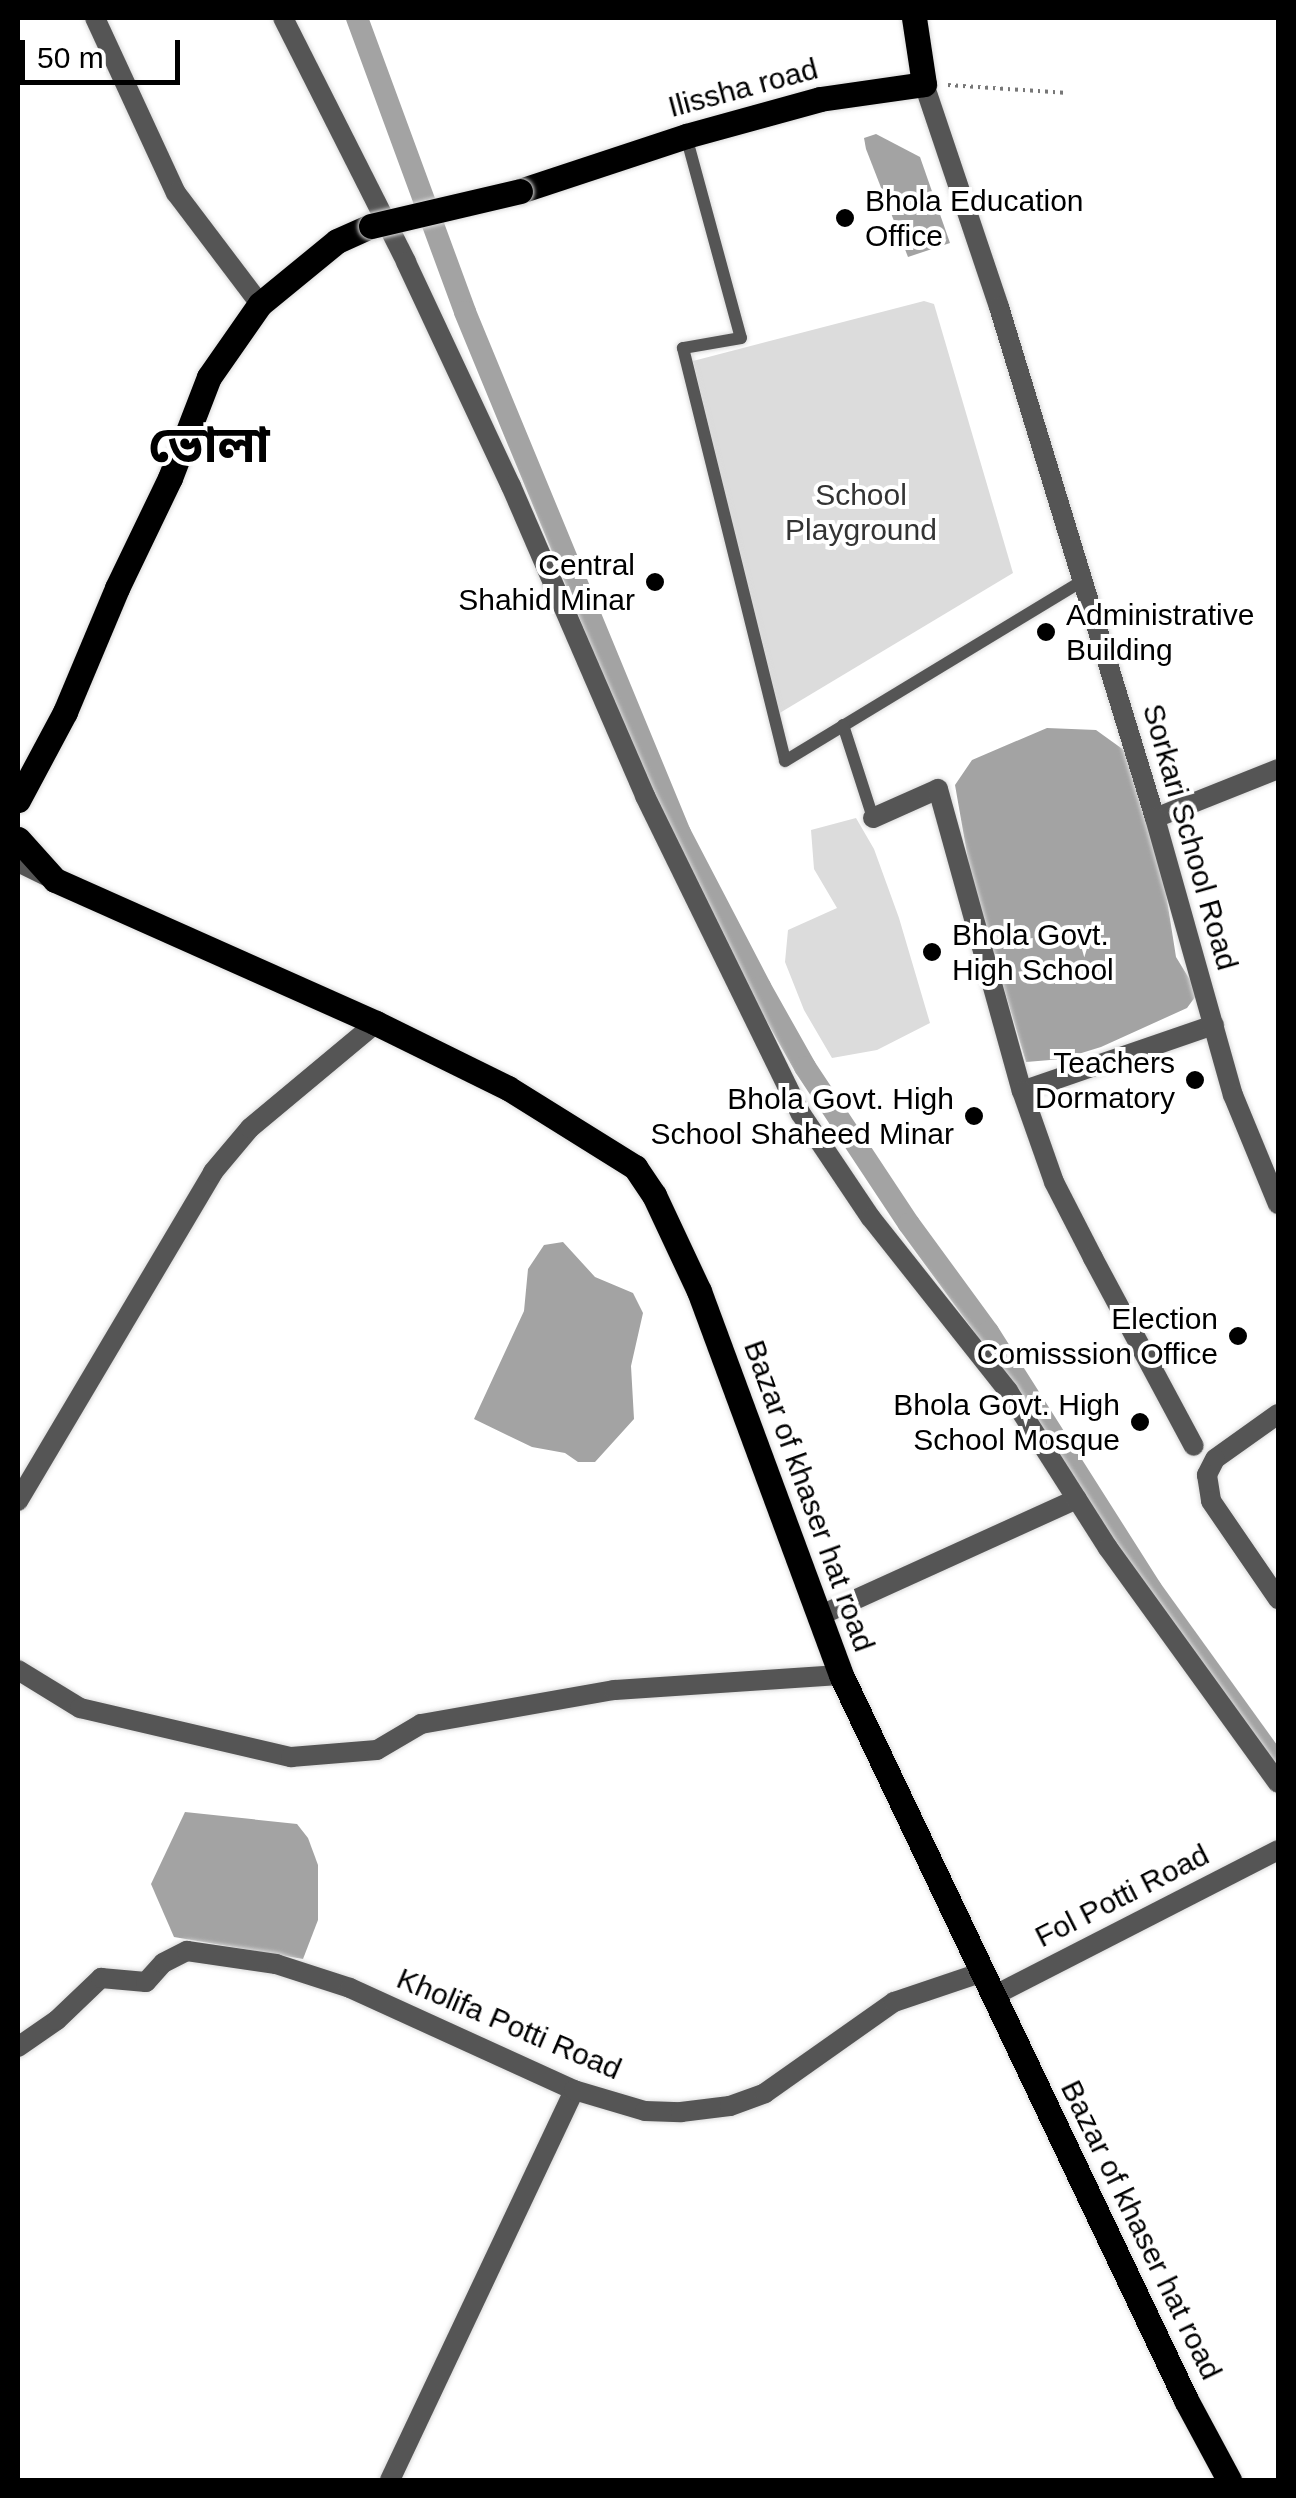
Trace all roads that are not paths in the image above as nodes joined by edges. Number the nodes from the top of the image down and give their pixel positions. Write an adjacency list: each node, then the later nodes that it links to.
1 (94, 18): 6 (street)
2 (282, 18): 22 (street)
3 (914, 18): 4 (main road)
4 (924, 84): 5 (main road, Ilissha road); 7 (street, Sorkari School Road)
5 (686, 136): 6 (main road, Ilissha road, bridge); 8 (lane)
6 (260, 304): 10 (main road)
7 (1082, 580): 8 (lane); 12 (street, Sorkari School Road)
8 (843, 725): 11 (lane)
9 (1278, 769): 12 (street)
10 (18, 800)
11 (873, 818): 18 (street)
12 (1156, 818): 17 (street, Sorkari School Road)
13 (18, 839): 15 (main road, Bazar of khaser hat road)
14 (18, 862): 15 (street)
15 (56, 880): 16 (main road, Bazar of khaser hat road)
16 (376, 1023): 23 (street); 25 (main road, Bazar of khaser hat road)
17 (1214, 1025): 18 (street); 19 (street, Sorkari School Road)
18 (1022, 1091): 21 (street)
19 (1278, 1204)
20 (1278, 1414): 24 (street)
21 (1194, 1446)
22 (1077, 1499): 25 (street); 28 (street)
23 (18, 1501)
24 (1278, 1599)
25 (819, 1616): 27 (main road, Bazar of khaser hat road)
26 (18, 1670): 27 (street)
27 (841, 1676): 30 (main road, Bazar of khaser hat road)
28 (1278, 1782)
29 (1278, 1850): 30 (street, Fol Potti Road)
30 (988, 1984): 32 (street, Kholifa Potti Road); 34 (main road, Bazar of khaser hat road)
31 (18, 2047): 32 (street, Kholifa Potti Road)
32 (574, 2090): 33 (street)
33 (390, 2480)
34 (1230, 2480)

